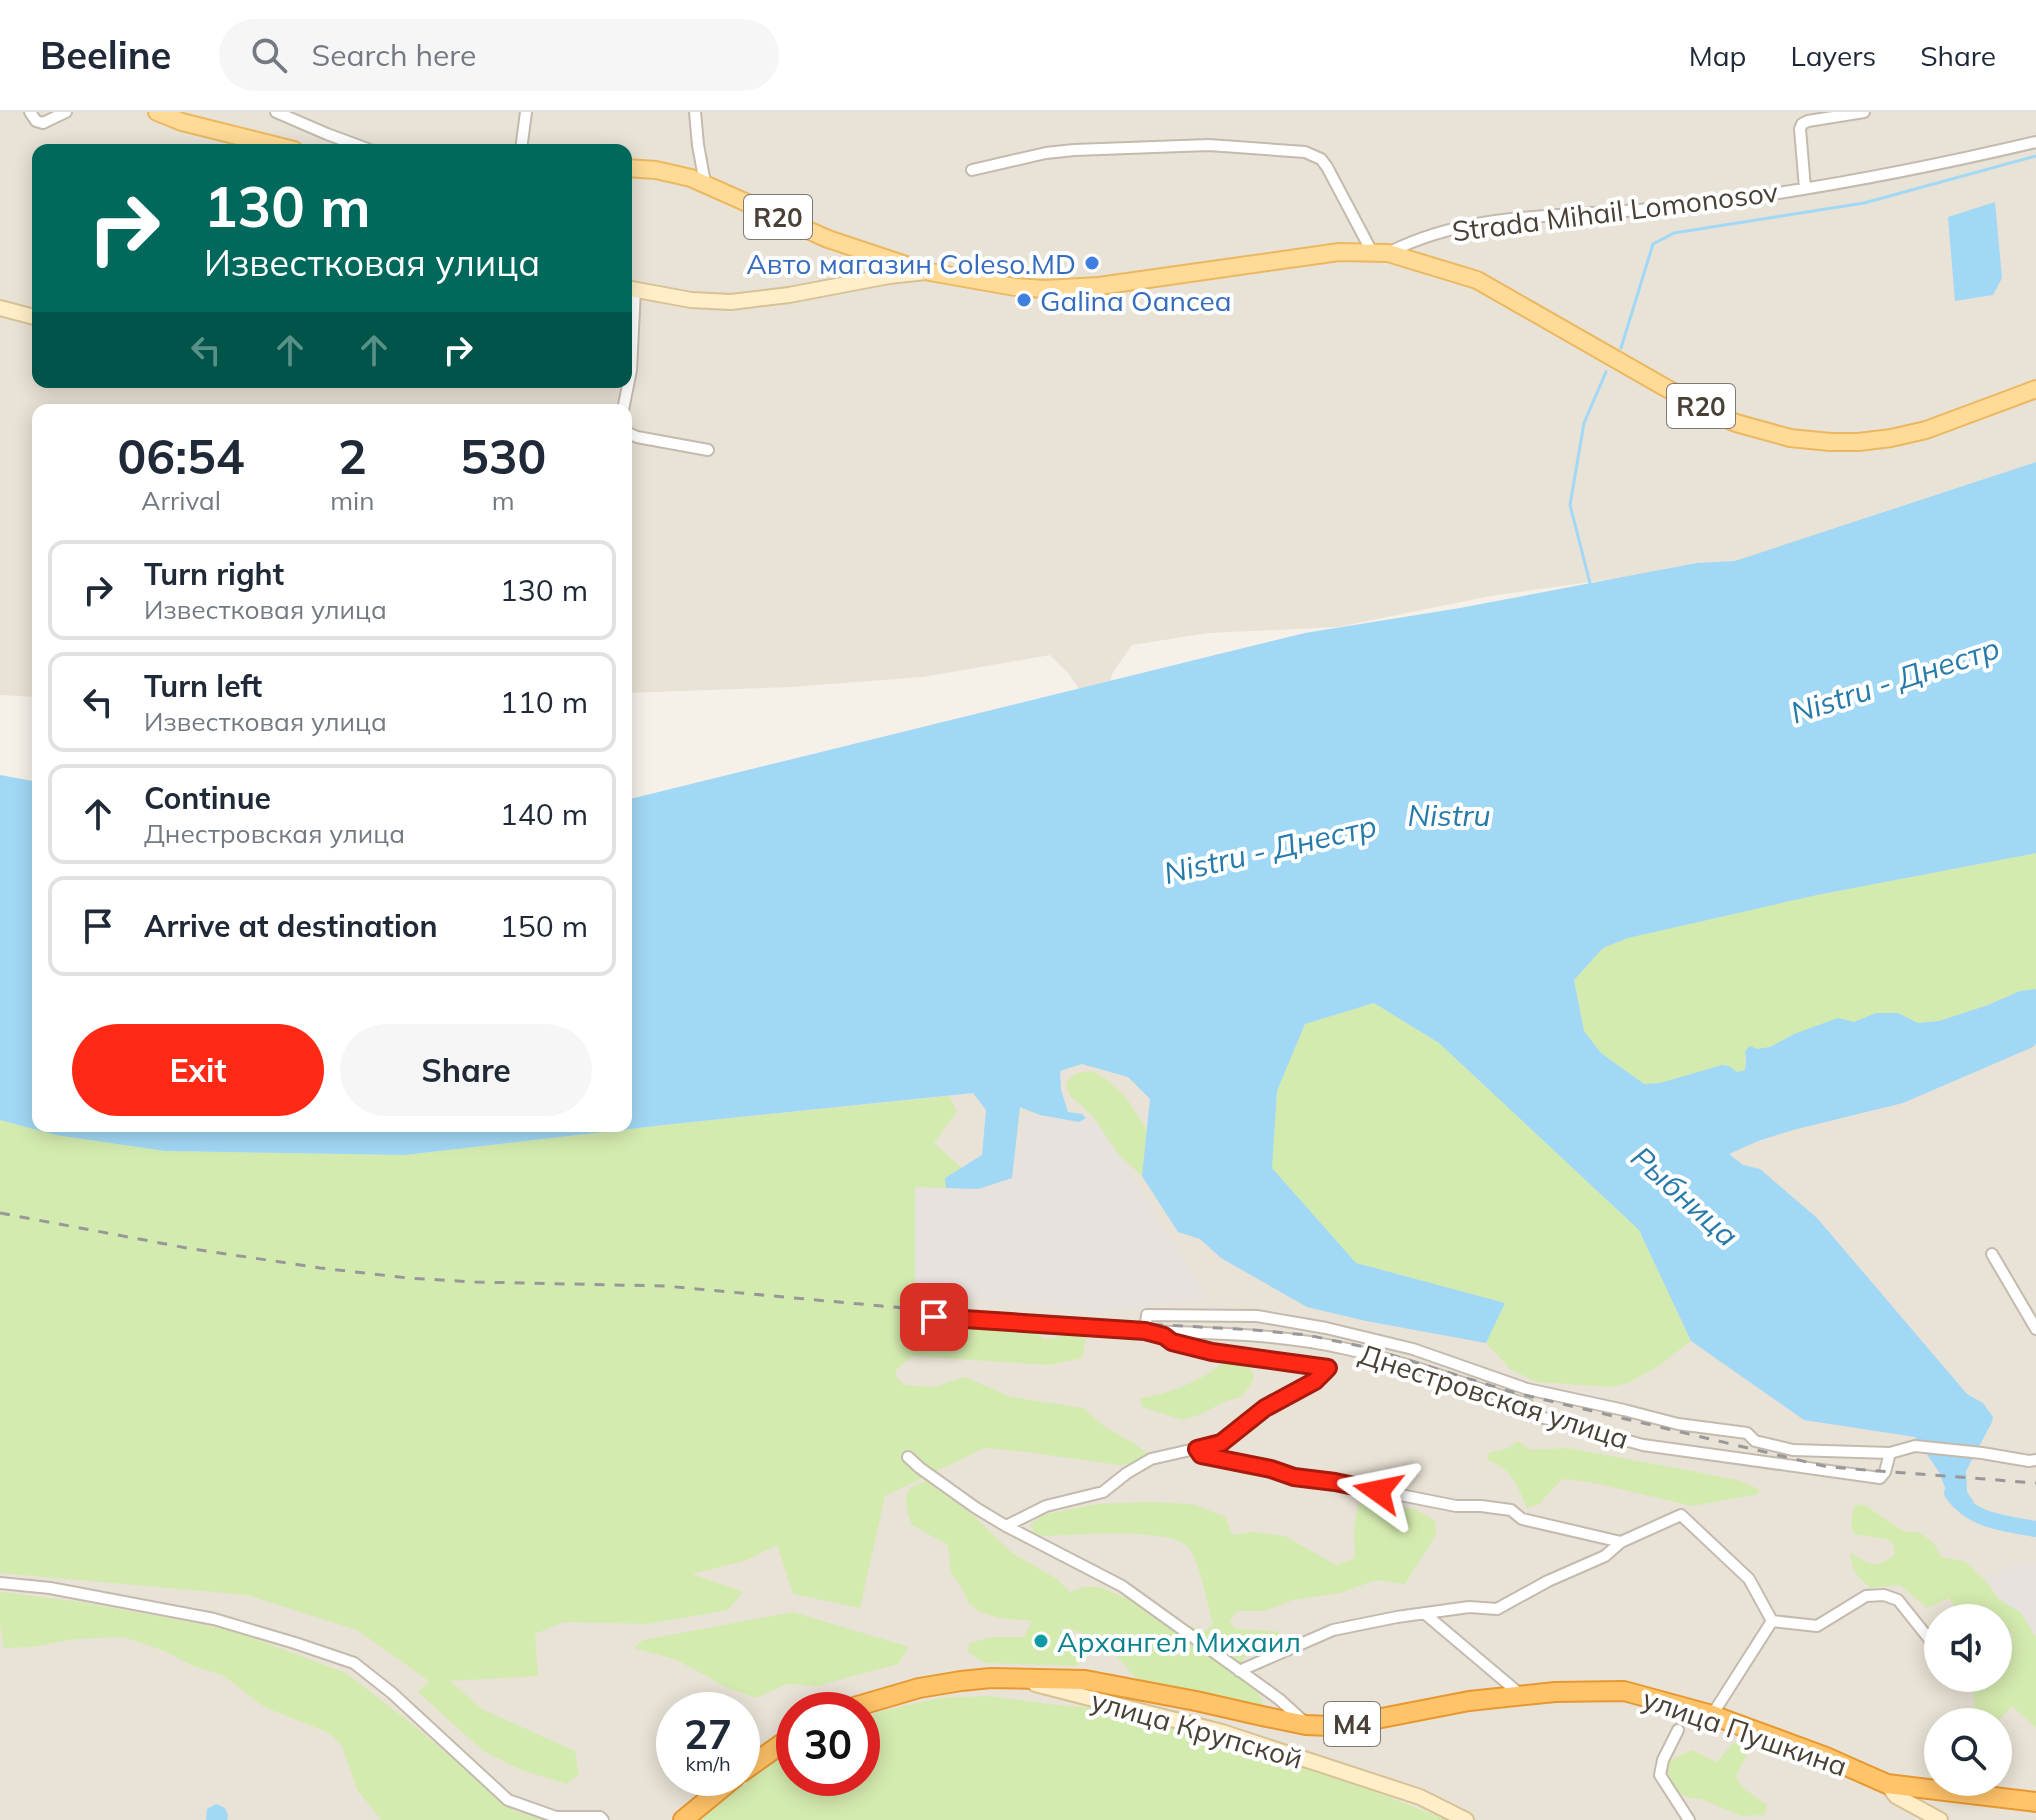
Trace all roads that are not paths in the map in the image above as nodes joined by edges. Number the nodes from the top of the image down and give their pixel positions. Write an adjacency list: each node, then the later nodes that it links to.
1 (30, 112): 2 (street)
2 (66, 112)
3 (157, 112): 9 (main road)
4 (276, 112): 10 (street)
5 (526, 112): 11 (street)
6 (695, 112): 14 (street)
7 (1864, 112): 15 (street)
8 (2036, 142): 15 (street, Strada Mihail Lomonosov)
9 (270, 144)
10 (354, 144)
11 (522, 144)
12 (632, 169): 14 (main road, R20)
13 (972, 170): 16 (street)
14 (705, 183): 17 (main road, R20)
15 (1805, 188): 16 (street, Strada Mihail Lomonosov)
16 (1380, 253): 17 (main road, Strada Mihail Lomonosov / R20); 21 (main road, R20)
17 (930, 272): 18 (street, Strada Mihail Lomonosov)
18 (632, 289)
19 (0, 308): 20 (street)
20 (32, 316)
21 (2036, 389)
22 (632, 435): 23 (street)
23 (708, 450)
24 (1992, 1254): 26 (street)
25 (934, 1317): 27 (street, Днестровская улица)
26 (2036, 1329)
27 (1145, 1331): 28 (street); 29 (street); 29 (street, Днестровская улица)
28 (1197, 1449): 32 (street); 33 (street)
29 (1890, 1453): 31 (street)
30 (908, 1457): 32 (street)
31 (2036, 1460)
32 (1006, 1526): 38 (street)
33 (1621, 1542): 35 (street); 36 (street)
34 (0, 1583): 48 (street)
35 (1424, 1613): 38 (street); 40 (street)
36 (1772, 1621): 37 (street); 42 (street)
37 (1924, 1632)
38 (1239, 1671): 43 (street)
39 (1015, 1679): 41 (highway, M4); 43 (highway, улица Пушкина / M4); 50 (street, улица Крупской)
40 (1520, 1694): 42 (highway, улица Пушкина / M4); 43 (highway, улица Пушкина / M4)
41 (880, 1699)
42 (1712, 1715): 45 (highway, улица Пушкина / M4)
43 (1306, 1725)
44 (1678, 1730): 51 (street)
45 (1887, 1784): 47 (highway, M4); 52 (street, улица Пушкина)
46 (712, 1796): 49 (highway)
47 (2036, 1802)
48 (603, 1820)
49 (683, 1820)
50 (1466, 1820)
51 (1689, 1820)
52 (1940, 1820)

